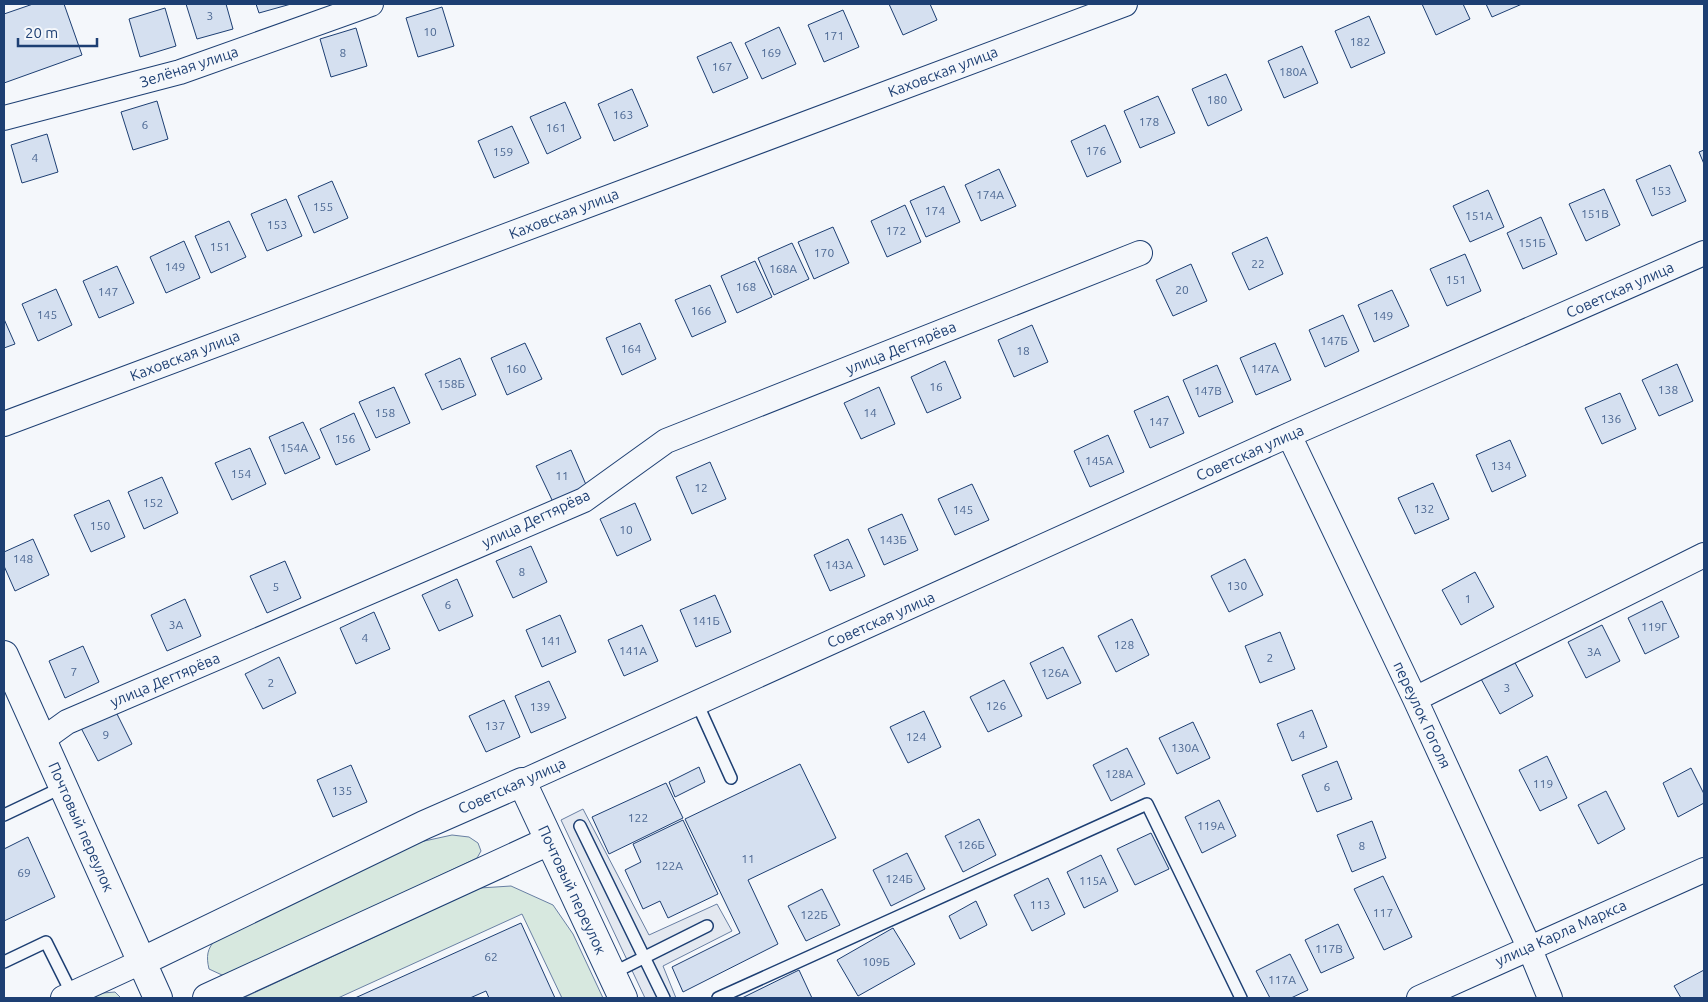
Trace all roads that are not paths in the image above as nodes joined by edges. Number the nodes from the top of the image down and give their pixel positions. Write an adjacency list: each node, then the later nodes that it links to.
1 (371, 4): 3 (street, Зелёная улица)
2 (1124, 4): 6 (street, Каховская улица)
3 (4, 118)
4 (1140, 253): 12 (street, улица Дегтярёва)
5 (1704, 253): 7 (street, Советская улица)
6 (4, 424)
7 (1289, 435): 10 (street, переулок Гоголя); 11 (street, Советская улица)
8 (1704, 554): 10 (street)
9 (4, 655): 12 (main road, Почтовый переулок)
10 (1415, 699): 21 (street, переулок Гоголя)
11 (697, 703): 13 (lane); 14 (street, Советская улица)
12 (42, 740): 15 (main road, Почтовый переулок)
13 (731, 778)
14 (522, 782): 18 (main road, Почтовый переулок); 24 (main road, Советская улица)
15 (63, 787): 16 (lane); 24 (main road, Почтовый переулок)
16 (4, 815)
17 (580, 826): 22 (lane)
18 (548, 841): 25 (main road, Почтовый переулок); 28 (main road)
19 (1704, 870): 21 (street, улица Карла Маркса)
20 (706, 926): 22 (lane)
21 (1529, 947): 32 (street, улица Карла Маркса); 33 (street, переулок Гоголя)
22 (644, 958): 25 (lane); 29 (lane)
23 (4, 962): 26 (lane)
24 (141, 962): 26 (street, Советская улица); 27 (main road, Почтовый переулок)
25 (617, 986)
26 (67, 996)
27 (158, 998)
28 (207, 998)
29 (664, 998)
30 (718, 998): 31 (lane)
31 (1241, 998)
32 (1419, 998)
33 (1550, 998)

